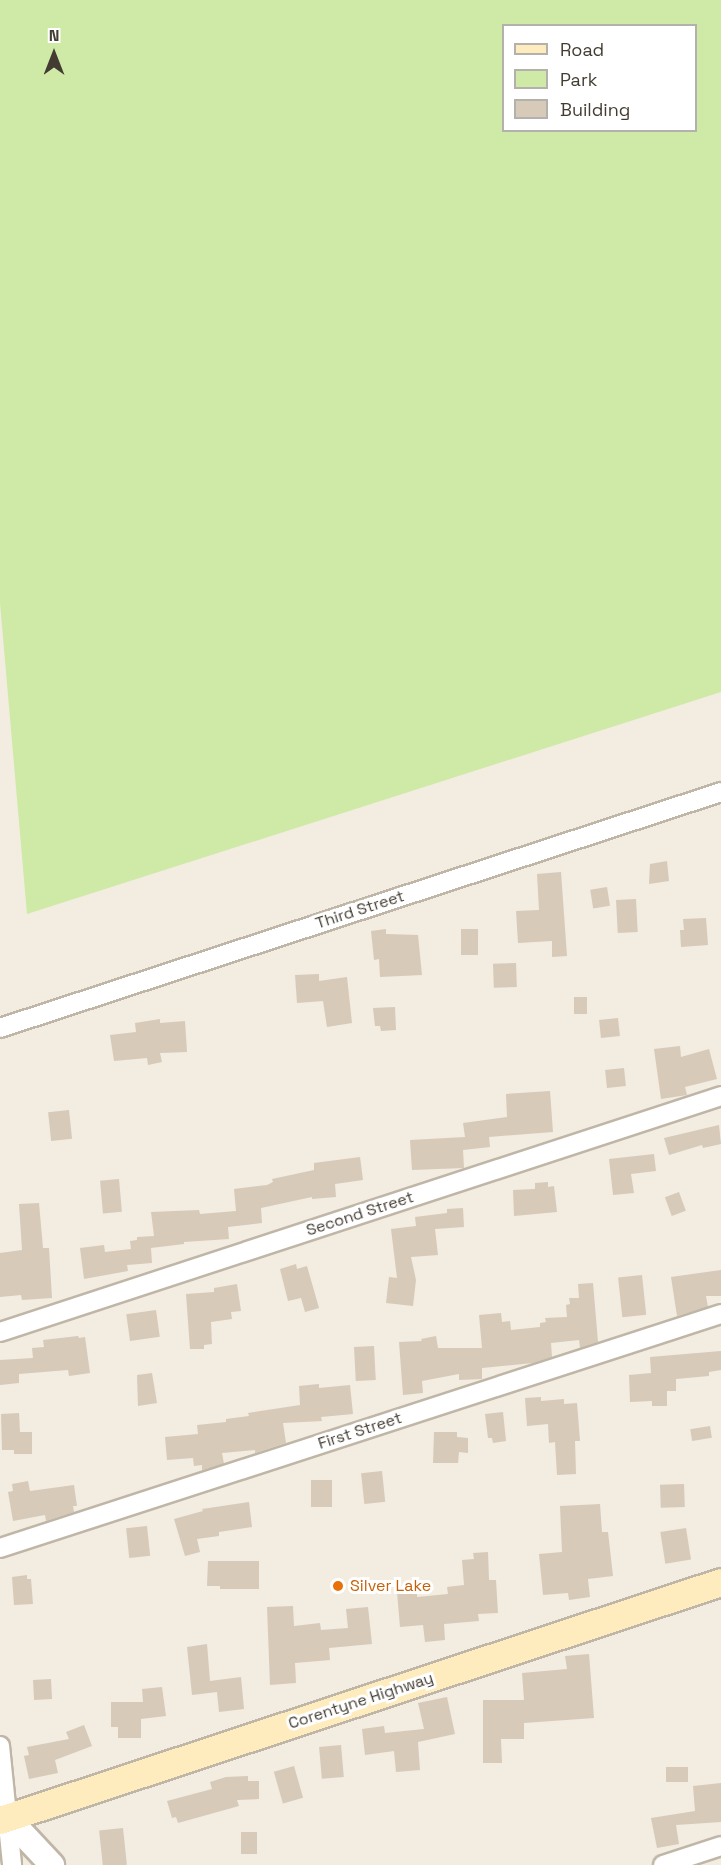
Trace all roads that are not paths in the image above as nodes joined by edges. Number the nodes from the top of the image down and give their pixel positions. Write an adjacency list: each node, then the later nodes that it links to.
1 (721, 792): 2 (street, Third Street)
2 (0, 1028)
3 (721, 1096): 5 (street, Second Street)
4 (721, 1314): 6 (street, First Street)
5 (0, 1332)
6 (0, 1548)
7 (721, 1582): 9 (main road, Corentyne Highway)
8 (0, 1746): 9 (street)
9 (4, 1819): 11 (street); 12 (street)
10 (721, 1846): 13 (street)
11 (12, 1865)
12 (52, 1865)
13 (663, 1865)

